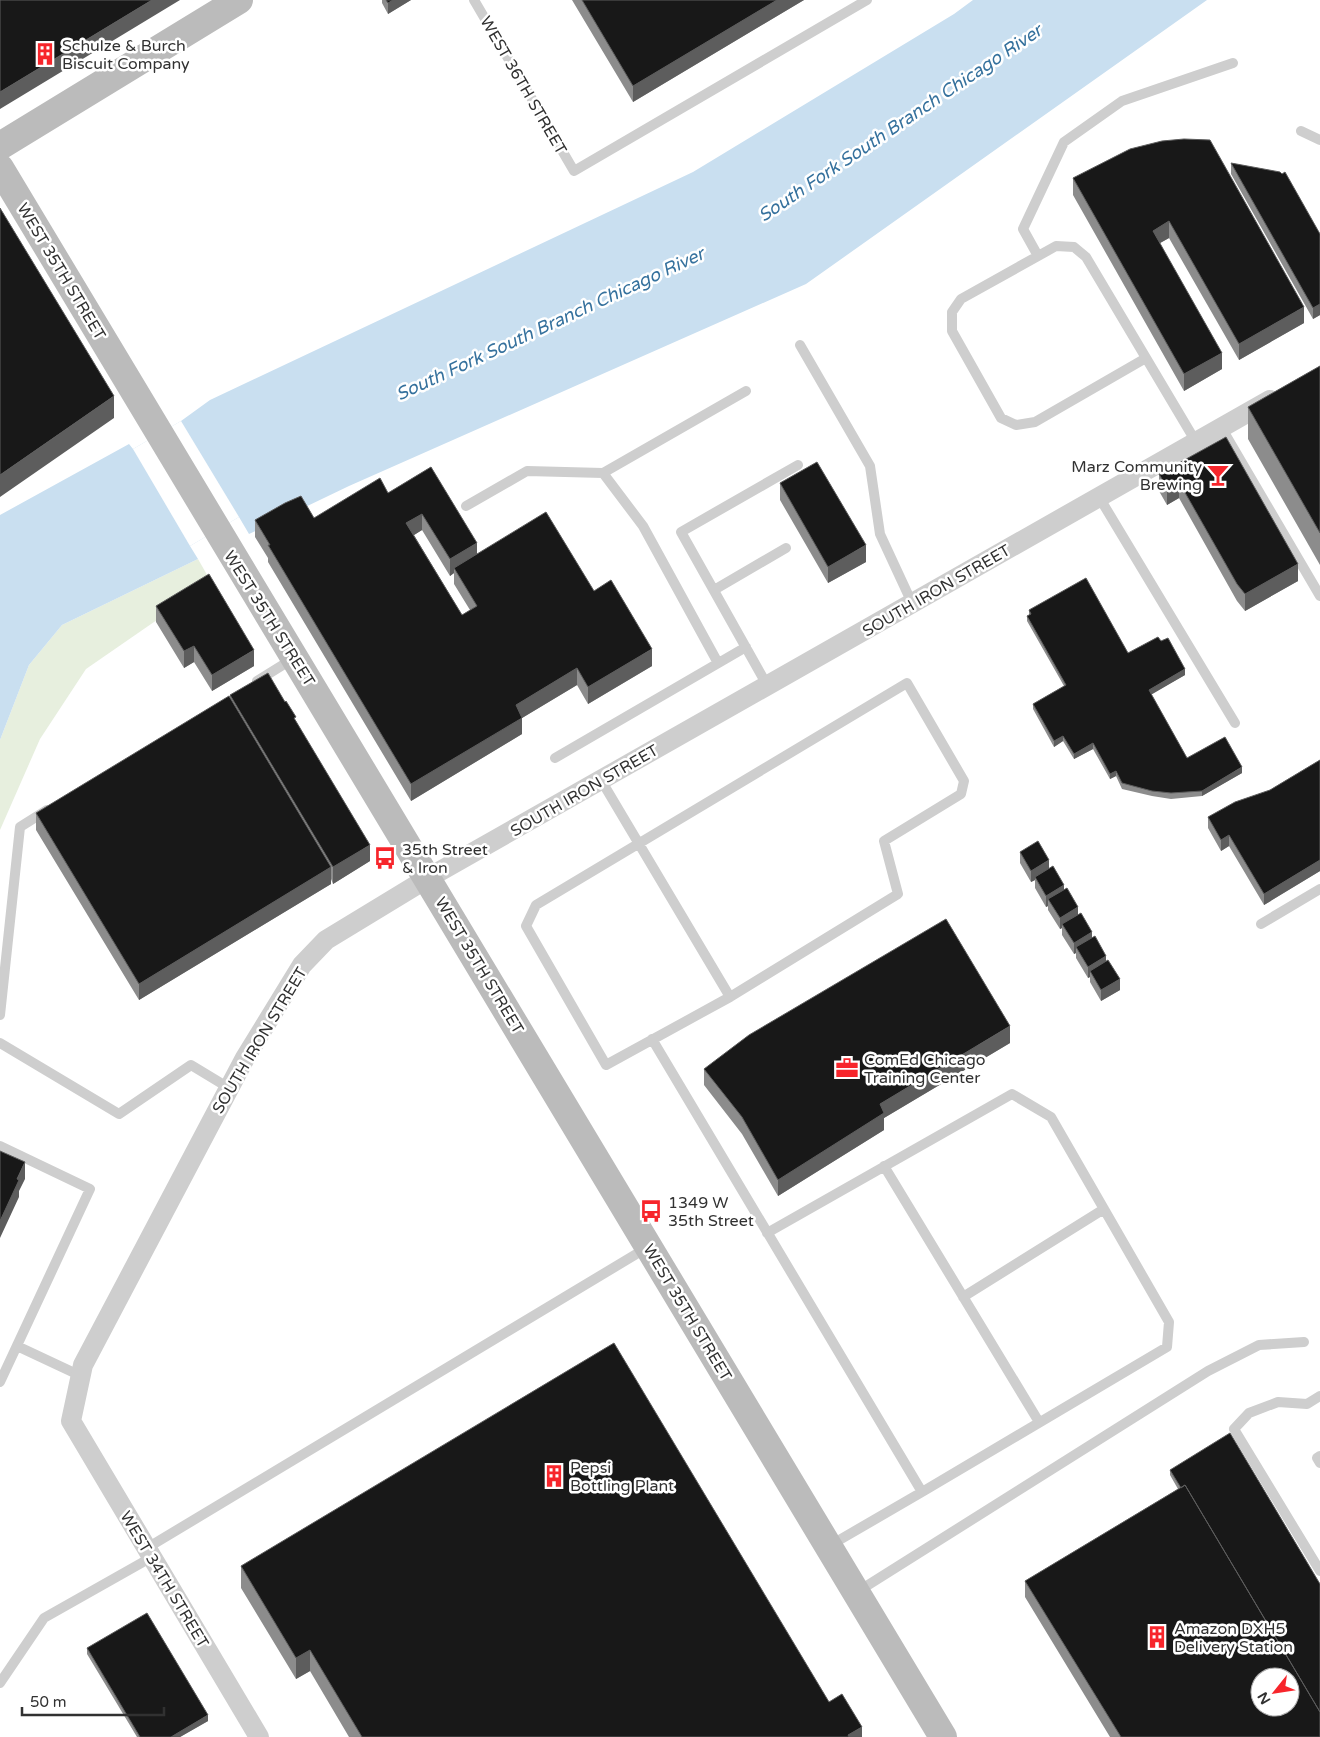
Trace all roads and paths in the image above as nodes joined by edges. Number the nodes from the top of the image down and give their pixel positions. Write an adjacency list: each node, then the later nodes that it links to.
1 (238, 0): 7 (main road)
2 (474, 0): 3 (lane, WEST 36TH STREET)
3 (867, 0)
4 (1233, 63): 9 (lane)
5 (1301, 131): 6 (lane)
6 (1320, 140)
7 (0, 146)
8 (0, 168): 25 (main road, WEST 35TH STREET)
9 (1038, 256): 11 (lane); 11 (lane)
10 (800, 345): 23 (lane)
11 (1146, 358): 15 (lane)
12 (1287, 390): 14 (street, SOUTH IRON STREET)
13 (746, 391): 17 (lane)
14 (1221, 428): 15 (street, SOUTH IRON STREET); 22 (lane)
15 (1196, 442): 18 (street, SOUTH IRON STREET)
16 (798, 465): 21 (lane)
17 (603, 473): 19 (lane); 26 (lane)
18 (1099, 497): 23 (street, SOUTH IRON STREET); 29 (lane)
19 (466, 506)
20 (786, 548): 21 (lane)
21 (714, 590): 24 (lane)
22 (1320, 596)
23 (912, 603): 28 (street, SOUTH IRON STREET)
24 (746, 647): 26 (lane); 28 (lane)
25 (295, 658): 27 (lane); 34 (main road, WEST 35TH STREET)
26 (718, 663): 30 (lane)
27 (252, 684)
28 (768, 685): 31 (street, SOUTH IRON STREET)
29 (1235, 723)
30 (555, 758)
31 (601, 780): 33 (lane); 34 (street, SOUTH IRON STREET)
32 (53, 806): 38 (lane)
33 (638, 842): 37 (lane); 37 (lane); 39 (lane)
34 (428, 878): 41 (street, SOUTH IRON STREET); 46 (main road, WEST 35TH STREET)
35 (1320, 889): 36 (lane)
36 (1261, 924)
37 (730, 997): 39 (lane)
38 (0, 1015)
39 (652, 1040): 45 (lane)
40 (0, 1043): 41 (lane)
41 (229, 1088): 50 (street, SOUTH IRON STREET)
42 (0, 1146): 49 (lane)
43 (884, 1166): 44 (lane); 45 (lane); 47 (lane)
44 (1104, 1209): 47 (lane); 54 (lane)
45 (767, 1233): 57 (lane)
46 (649, 1247): 58 (main road, WEST 35TH STREET); 59 (lane)
47 (963, 1297): 54 (lane)
48 (1304, 1342): 61 (lane)
49 (17, 1346): 50 (lane); 51 (lane)
50 (80, 1376): 53 (street, SOUTH IRON STREET)
51 (0, 1382)
52 (1320, 1396): 60 (lane)
53 (71, 1421): 59 (street, WEST 34TH STREET)
54 (1039, 1422): 57 (lane)
55 (1320, 1456): 56 (lane)
56 (1320, 1463)
57 (922, 1492): 58 (lane)
58 (828, 1547): 61 (main road, WEST 35TH STREET)
59 (149, 1552): 62 (lane); 63 (street, WEST 34TH STREET)
60 (1320, 1572)
61 (856, 1593): 64 (main road, WEST 35TH STREET)
62 (0, 1683)
63 (259, 1737)
64 (943, 1737)

